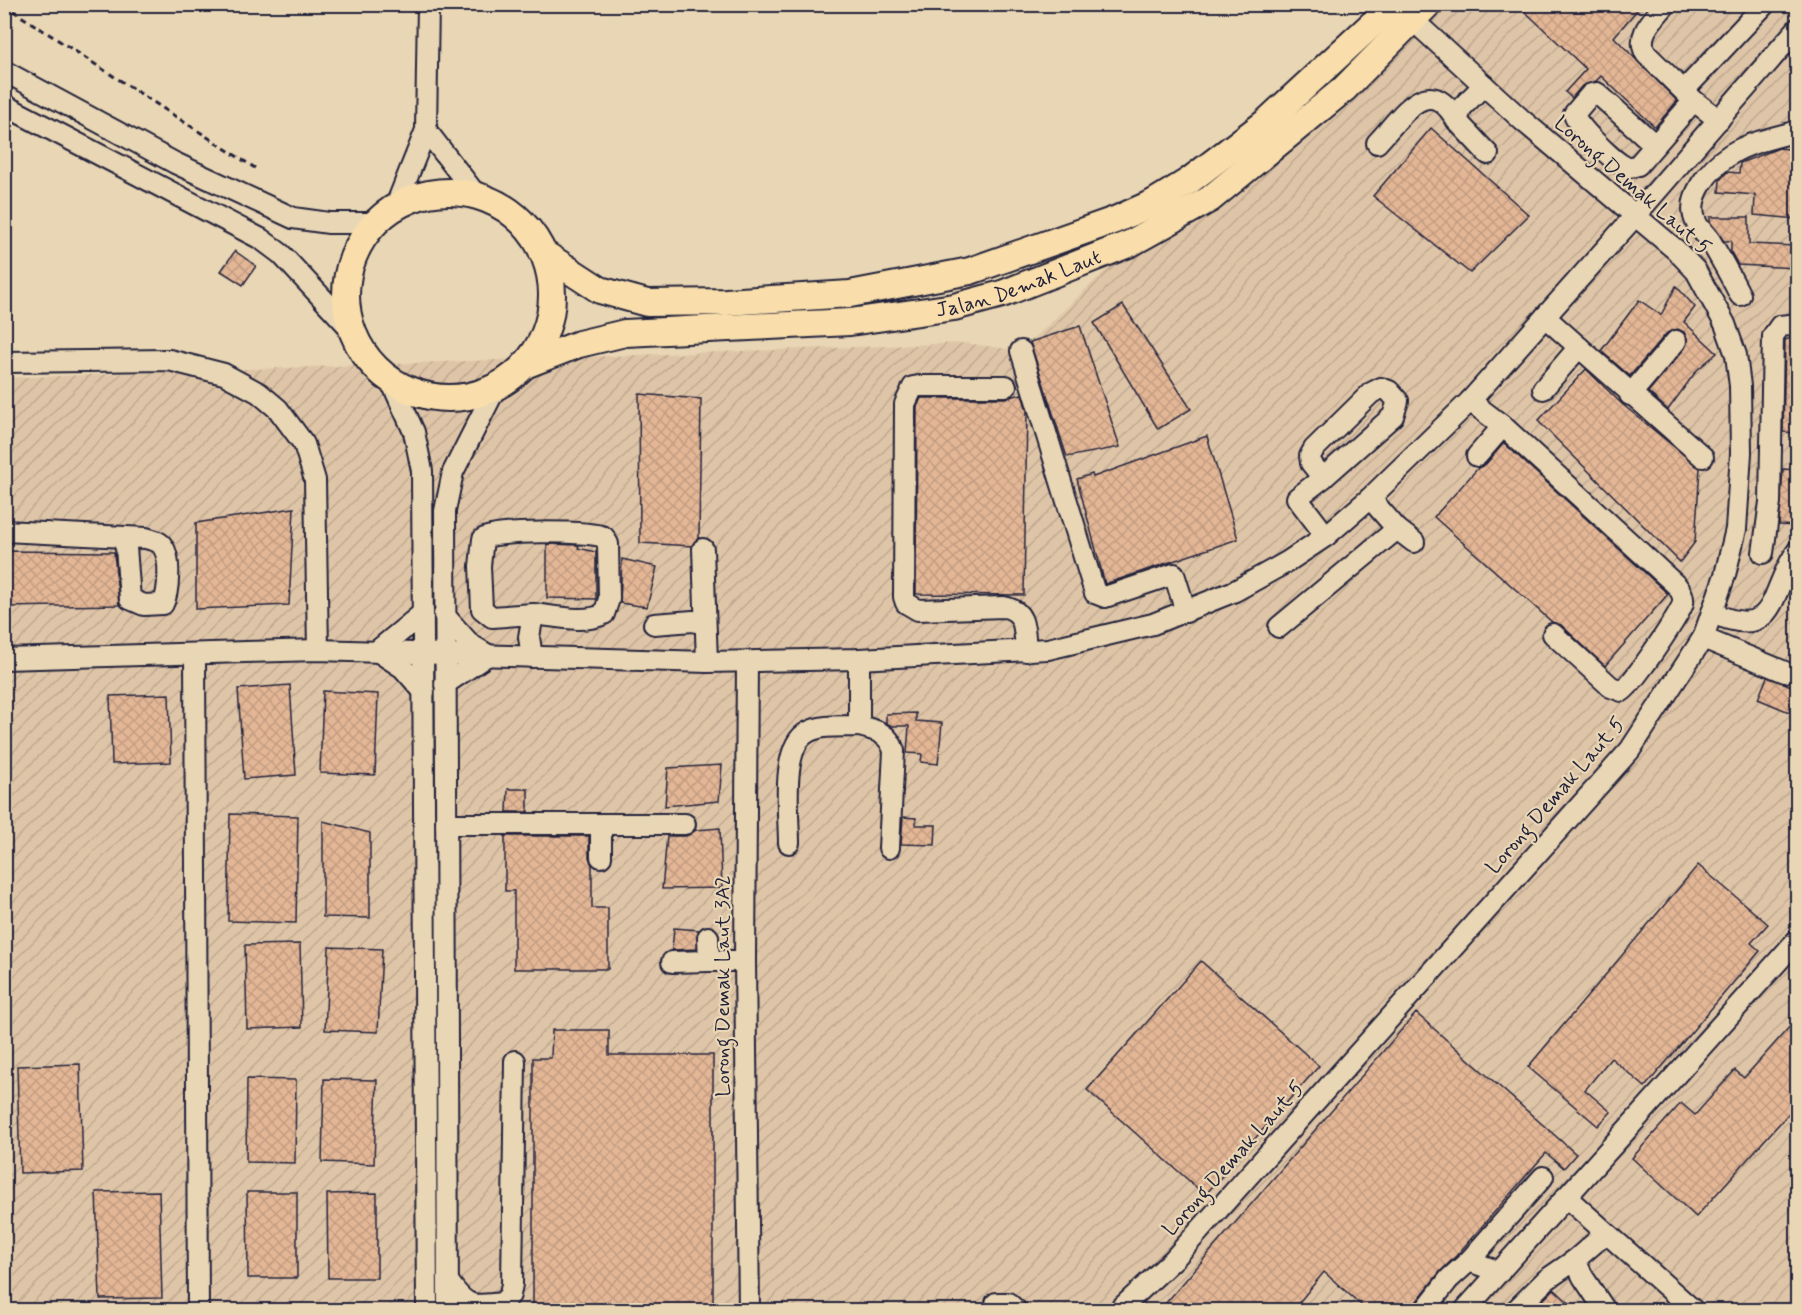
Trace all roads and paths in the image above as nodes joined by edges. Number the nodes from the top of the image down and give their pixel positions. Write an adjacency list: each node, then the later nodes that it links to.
1 (428, 4): 13 (street)
2 (1666, 4): 9 (street)
3 (1765, 4): 9 (street)
4 (4, 5): 18 (path)
5 (1408, 8): 8 (street, Lorong Demak Laut 5); 22 (main road, Jalan Demak Laut); 31 (main road, Jalan Demak Laut)
6 (1797, 28): 11 (street)
7 (4, 71): 21 (street)
8 (1484, 85): 12 (street); 20 (street, Lorong Demak Laut 5)
9 (1688, 94): 11 (street); 16 (street)
10 (4, 105): 26 (street)
11 (1719, 120): 20 (street)
12 (1457, 121): 15 (street); 17 (street)
13 (426, 130): 19 (street); 21 (street)
14 (1797, 131): 23 (street)
15 (1377, 143)
16 (1655, 145)
17 (1488, 154)
18 (255, 168)
19 (477, 196): 21 (main road); 22 (main road)
20 (1634, 217): 24 (street); 39 (street, Lorong Demak Laut 5)
21 (380, 219): 26 (main road)
22 (543, 253): 31 (main road)
23 (1740, 295)
24 (1545, 317): 28 (street); 37 (street)
25 (1797, 324): 40 (street)
26 (352, 330): 32 (main road)
27 (1676, 341): 36 (street)
28 (1579, 347): 35 (street); 36 (street)
29 (1021, 351): 53 (street)
30 (4, 362): 63 (street)
31 (525, 365): 34 (main road)
32 (391, 381): 34 (main road); 54 (street)
33 (1006, 386): 65 (street)
34 (496, 387): 57 (street)
35 (1543, 389)
36 (1630, 394): 42 (street)
37 (1470, 401): 38 (street); 44 (street)
38 (1503, 426): 41 (street); 61 (street)
39 (1741, 453): 40 (street); 55 (street, Lorong Demak Laut 5)
40 (1771, 455): 52 (street)
41 (1477, 456)
42 (1703, 457)
43 (1323, 478): 43 (street); 47 (street)
44 (1370, 498): 45 (street); 47 (street)
45 (1397, 529): 49 (street); 60 (street)
46 (4, 531): 48 (street)
47 (1326, 536): 53 (street)
48 (121, 537)
49 (1414, 542)
50 (704, 549): 59 (street)
51 (1797, 550): 55 (street)
52 (1763, 553)
53 (1186, 612): 65 (street)
54 (423, 613): 64 (street); 66 (street)
55 (1712, 613): 62 (street, Lorong Demak Laut 5)
56 (533, 614): 56 (street); 70 (street)
57 (444, 615): 67 (street); 69 (street)
58 (654, 624): 59 (street)
59 (705, 624): 73 (street)
60 (1279, 627)
61 (1553, 634)
62 (1703, 638): 75 (street); 104 (street, Lorong Demak Laut 5)
63 (318, 650): 64 (street); 68 (street)
64 (378, 651): 66 (street); 77 (street)
65 (1026, 651): 72 (street)
66 (424, 652): 67 (street); 77 (street)
67 (445, 653): 69 (street); 76 (street)
68 (195, 654): 71 (street); 99 (street)
69 (488, 655): 70 (street); 76 (street)
70 (531, 657): 73 (street)
71 (4, 659)
72 (859, 659): 74 (street); 78 (street)
73 (707, 662): 74 (street)
74 (747, 662): 88 (street, Lorong Demak Laut 3A2)
75 (1785, 672)
76 (445, 684): 79 (street)
77 (424, 692): 100 (street)
78 (859, 726): 82 (street); 83 (street)
79 (446, 824): 80 (street); 97 (street)
80 (601, 824): 81 (street); 84 (street)
81 (685, 824)
82 (789, 843)
83 (889, 848)
84 (601, 857)
85 (708, 937): 87 (street)
86 (1797, 939): 92 (street)
87 (709, 961): 88 (street); 89 (street)
88 (745, 961): 102 (street, Lorong Demak Laut 3A2)
89 (672, 962)
90 (515, 1061): 97 (street)
91 (1543, 1177): 95 (street)
92 (1566, 1197): 93 (street); 96 (street)
93 (1605, 1234): 94 (street); 109 (street)
94 (1575, 1260): 107 (street); 108 (street)
95 (1469, 1261): 96 (street); 105 (street)
96 (1500, 1272): 106 (street)
97 (448, 1281): 101 (street)
98 (996, 1303): 103 (street)
99 (198, 1311)
100 (427, 1311)
101 (448, 1311)
102 (749, 1311)
103 (1016, 1311)
104 (1119, 1311)
105 (1425, 1311)
106 (1465, 1311)
107 (1516, 1311)
108 (1605, 1311)
109 (1693, 1311)

